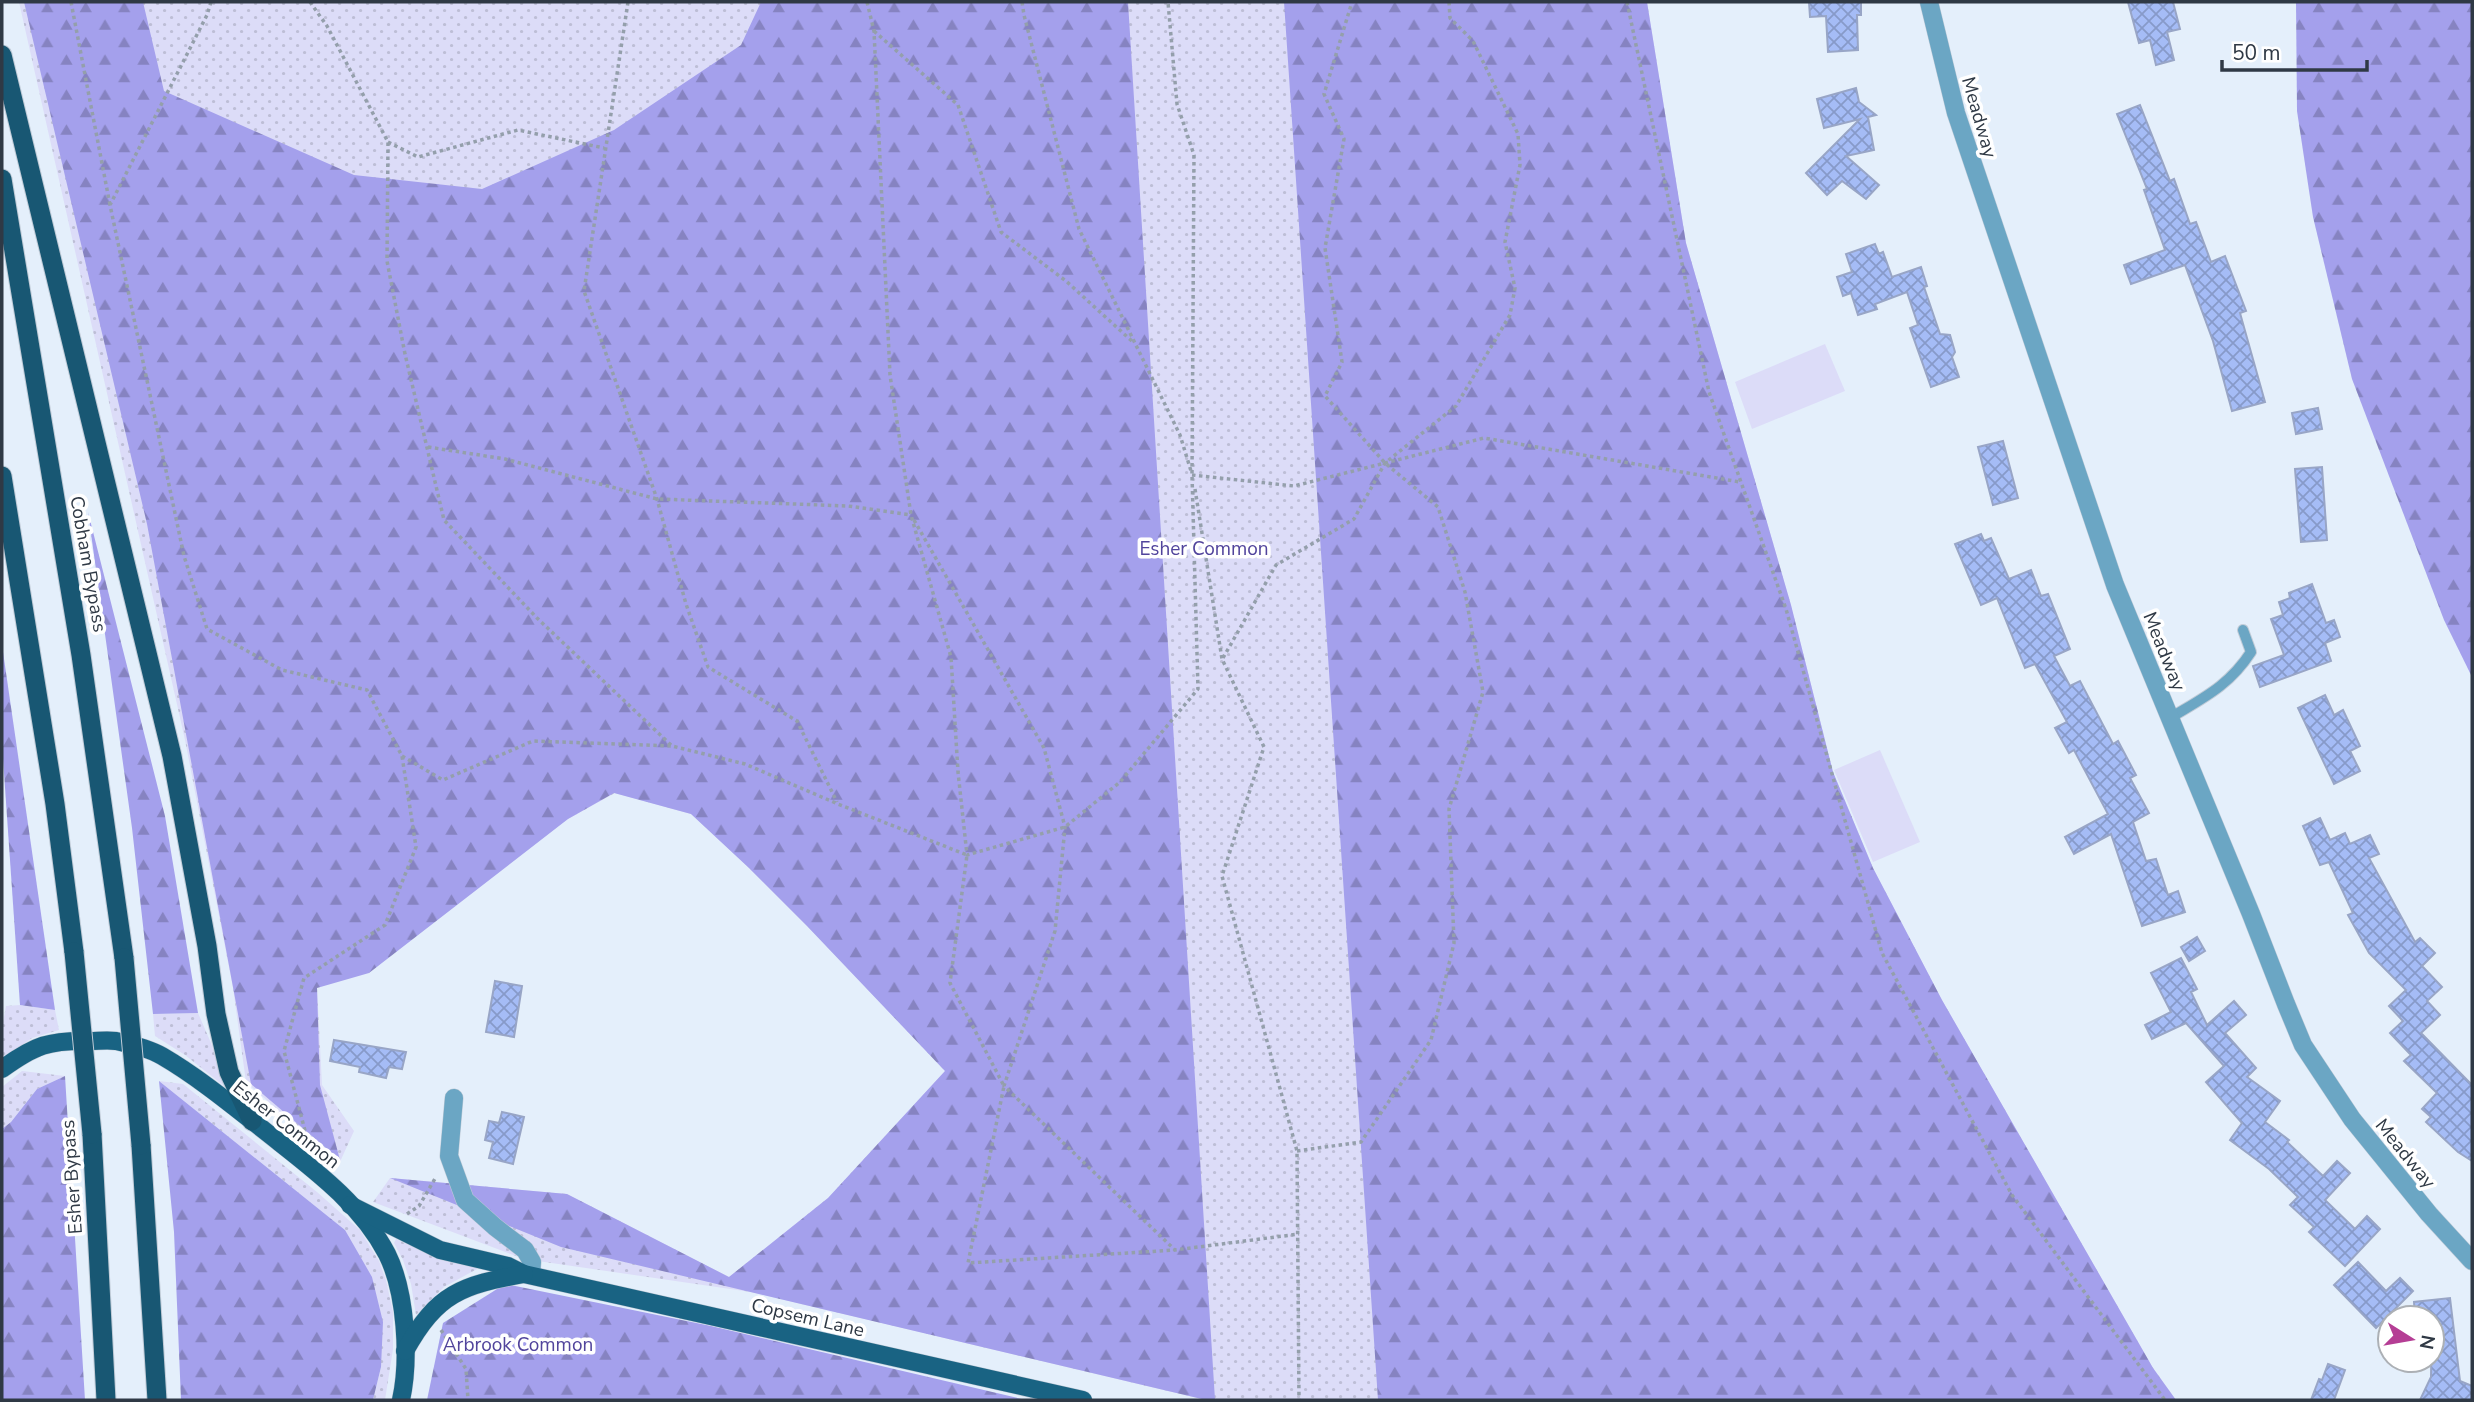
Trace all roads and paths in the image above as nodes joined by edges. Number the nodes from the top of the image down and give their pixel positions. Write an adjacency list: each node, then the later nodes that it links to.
1 (71, 2): 17 (path)
2 (211, 2): 17 (path)
3 (310, 2): 14 (path)
4 (628, 2): 15 (path)
5 (867, 2): 12 (path)
6 (1022, 2): 18 (path)
7 (1168, 2): 22 (path)
8 (1352, 2): 20 (path)
9 (1449, 2): 20 (path)
10 (1627, 2): 23 (path)
11 (1929, 2): 28 (street, Meadway)
12 (874, 31): 18 (path); 25 (path)
13 (2, 55): 37 (highway)
14 (388, 142): 15 (path); 19 (path)
15 (605, 149): 24 (path)
16 (2, 179): 50 (highway, Cobham Bypass, bridge)
17 (110, 205): 30 (path)
18 (1135, 344): 22 (path)
19 (428, 447): 24 (path); 29 (path)
20 (1385, 463): 22 (path); 23 (path); 27 (path); 39 (path)
21 (2, 475): 49 (highway, Esher Bypass, bridge)
22 (1192, 475): 27 (path); 32 (path)
23 (1741, 482): 55 (path)
24 (657, 499): 25 (path); 31 (path)
25 (911, 515): 32 (path); 33 (path)
26 (2243, 629): 28 (lane)
27 (1222, 659): 39 (path)
28 (2169, 718): 45 (street, Meadway)
29 (672, 746): 30 (path); 31 (path)
30 (402, 756): 38 (path)
31 (838, 804): 33 (path)
32 (1065, 827): 33 (path); 35 (path)
33 (967, 855): 35 (path)
34 (2, 1069): 37 (main road, Esher Common)
35 (1004, 1086): 44 (path); 44 (path)
36 (454, 1098): 40 (street)
37 (252, 1121): 41 (main road, Esher Common)
38 (310, 1149)
39 (1297, 1151): 43 (path)
40 (449, 1156): 42 (path); 46 (street)
41 (350, 1205): 42 (main road, Copsem Lane); 48 (main road, Esher Common)
42 (390, 1225): 46 (main road, Copsem Lane)
43 (1299, 1234): 44 (path); 54 (path)
44 (1175, 1250)
45 (2472, 1261)
46 (528, 1275): 48 (main road, Copsem Lane); 53 (main road, Copsem Lane)
47 (439, 1329): 52 (path)
48 (404, 1354): 51 (main road, Esher Common)
49 (106, 1400)
50 (157, 1400)
51 (401, 1400)
52 (468, 1400)
53 (1083, 1400)
54 (1298, 1400)
55 (2165, 1400)

